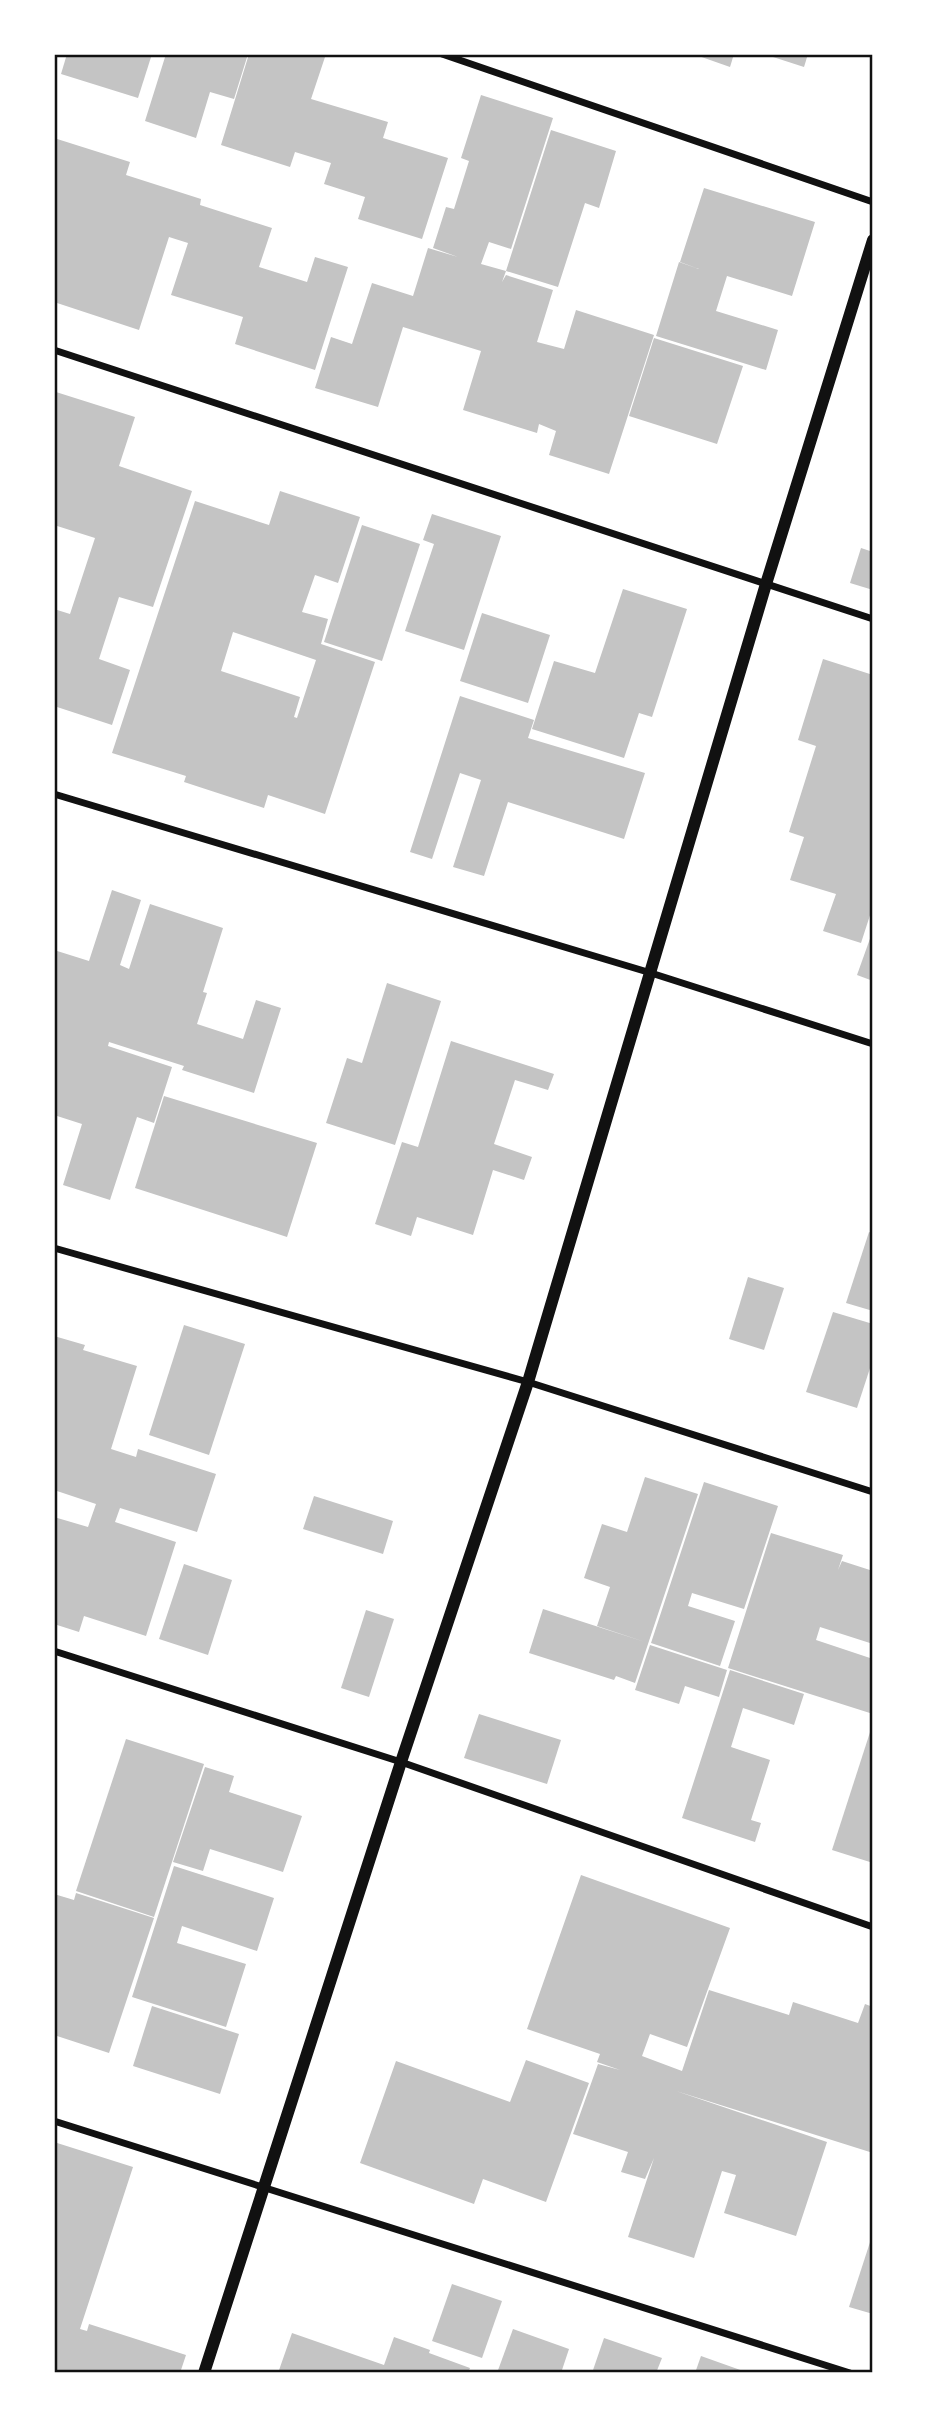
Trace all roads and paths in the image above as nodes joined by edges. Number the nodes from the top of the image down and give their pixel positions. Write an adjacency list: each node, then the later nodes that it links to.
1 (442, 54): 2 (street)
2 (873, 202)
3 (873, 240): 5 (street)
4 (54, 351): 5 (street)
5 (766, 584): 6 (street); 8 (street)
6 (873, 619)
7 (54, 794): 8 (street)
8 (651, 973): 9 (street); 11 (street)
9 (873, 1044)
10 (54, 1248): 11 (street)
11 (528, 1382): 12 (street); 14 (street)
12 (873, 1492)
13 (54, 1651): 14 (street)
14 (401, 1762): 15 (street); 17 (street)
15 (873, 1927)
16 (54, 2121): 17 (street)
17 (262, 2187): 18 (street); 19 (street)
18 (204, 2373)
19 (850, 2373)

